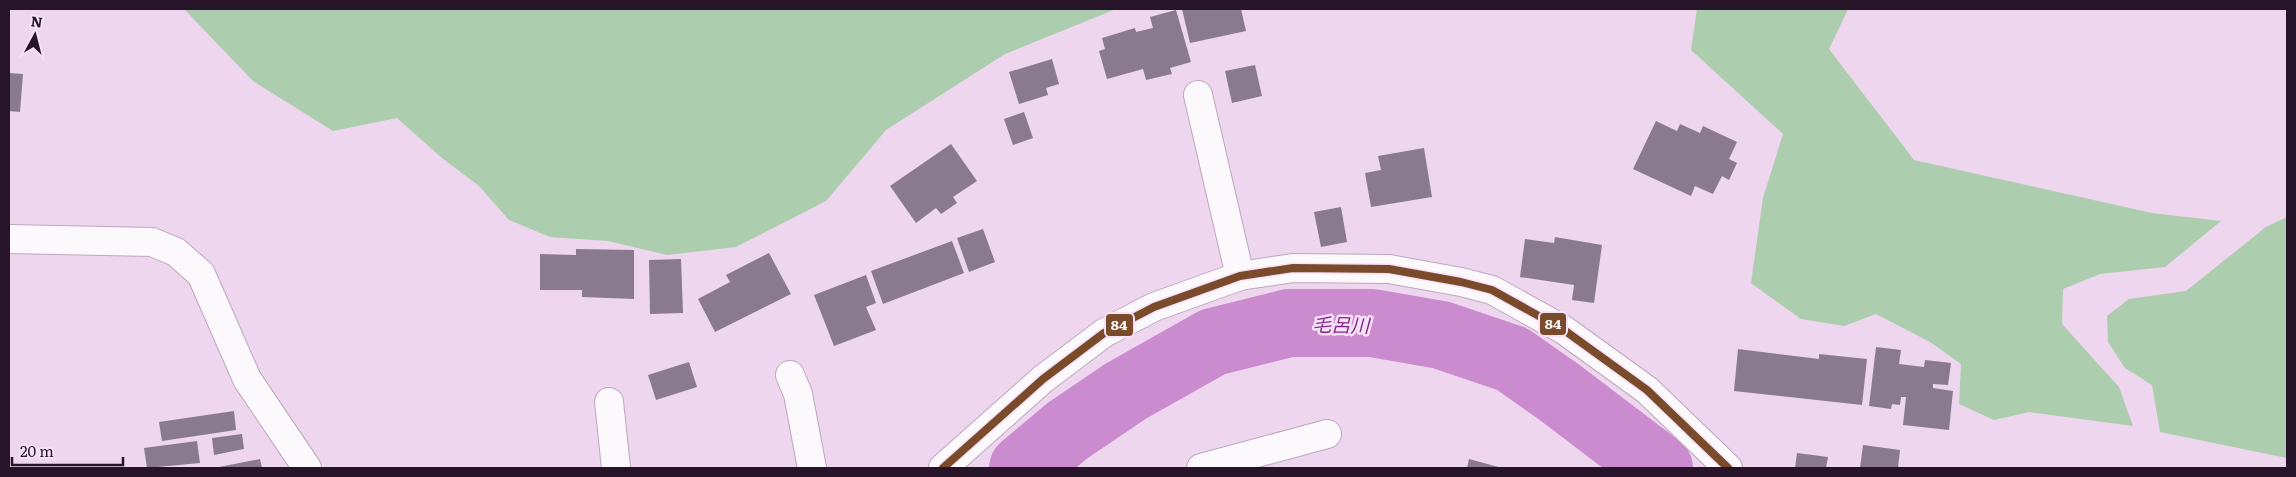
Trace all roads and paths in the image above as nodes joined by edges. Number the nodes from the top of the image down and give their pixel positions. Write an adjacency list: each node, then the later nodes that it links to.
1 (1198, 95): 3 (street)
2 (9, 239): 7 (street)
3 (1240, 276): 10 (street); 12 (street)
4 (790, 375): 9 (street)
5 (609, 402): 8 (street)
6 (1327, 434): 11 (street)
7 (307, 468)
8 (616, 468)
9 (812, 468)
10 (942, 468)
11 (1201, 468)
12 (1728, 468)

